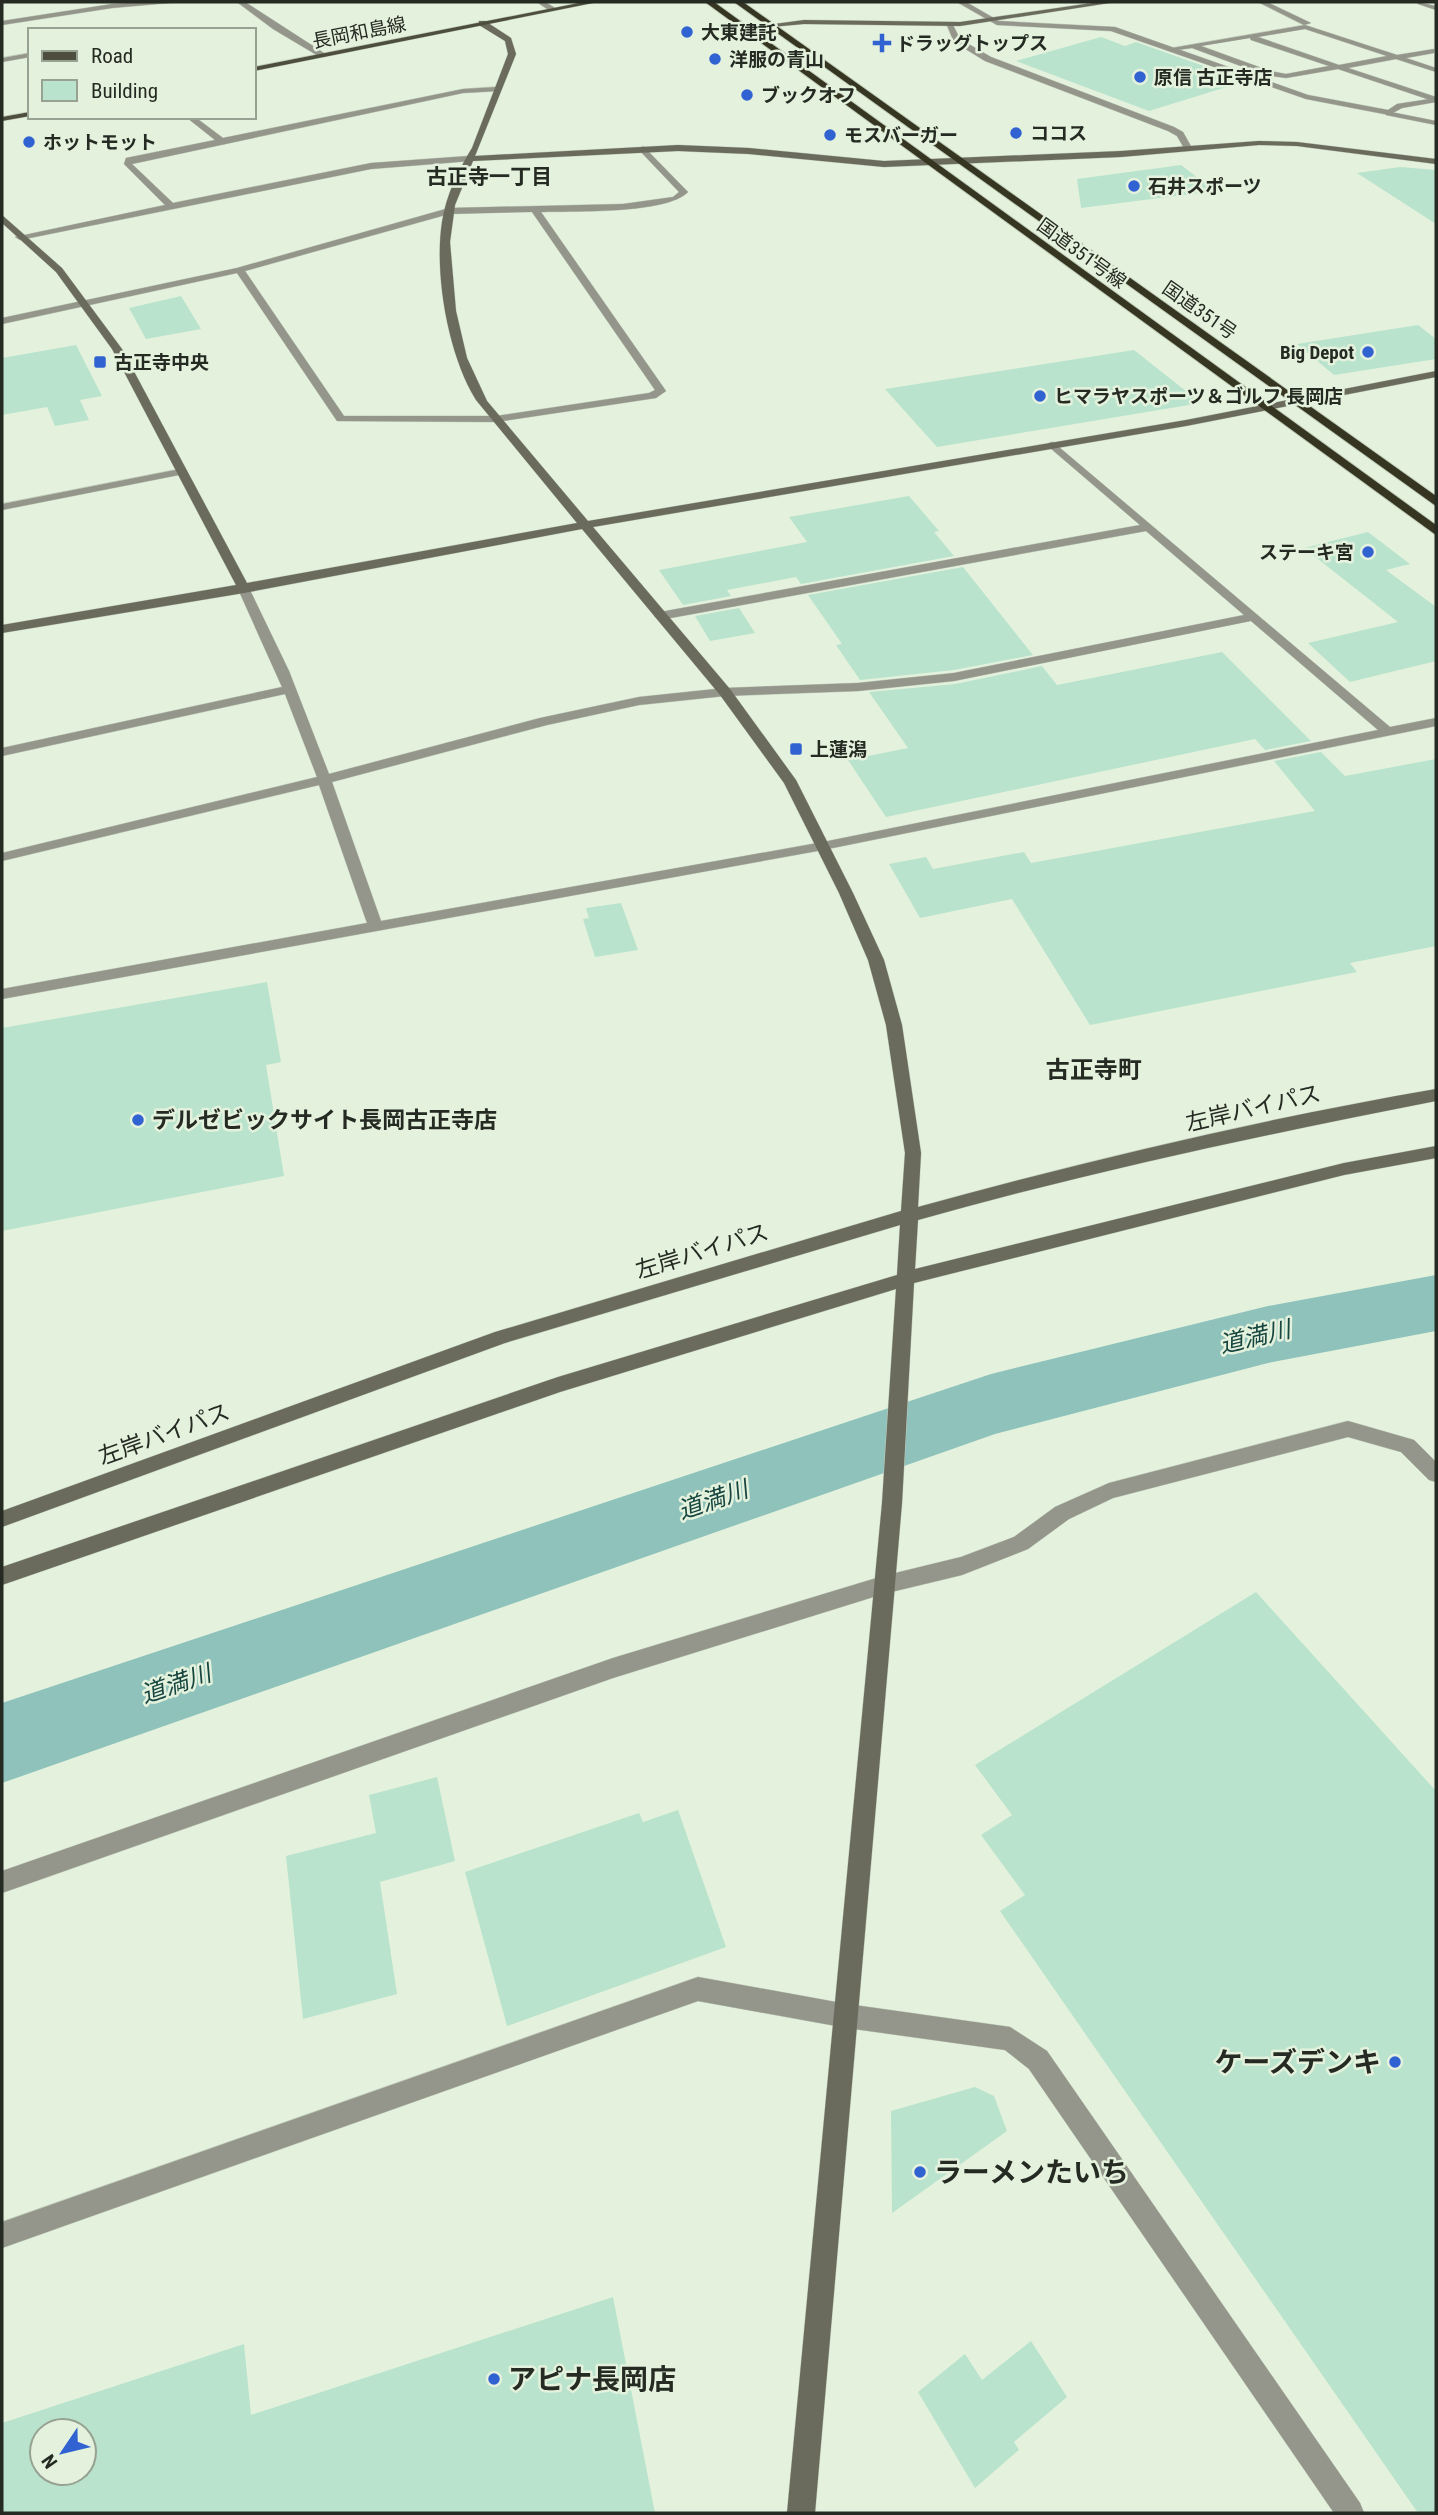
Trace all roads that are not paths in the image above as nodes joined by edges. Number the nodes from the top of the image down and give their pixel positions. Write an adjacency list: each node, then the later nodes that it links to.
1 (177, 2): 14 (street)
2 (241, 2): 19 (street)
3 (540, 2): 12 (street)
4 (594, 2): 12 (main road, 長岡和島線)
5 (709, 2): 46 (highway, 国道351号線)
6 (738, 2): 16 (highway, 国道351号)
7 (961, 2): 13 (street)
8 (1112, 2): 13 (street)
9 (1262, 2): 18 (street)
10 (1421, 2): 11 (street)
11 (1436, 8)
12 (553, 9): 15 (main road, 長岡和島線)
13 (993, 20): 17 (street); 24 (street)
14 (2, 23)
15 (482, 23): 27 (main road, 長岡和島線); 33 (street)
16 (771, 25): 17 (street); 44 (highway, 国道351号)
17 (949, 25): 41 (street)
18 (1306, 25): 21 (street); 28 (street)
19 (276, 27): 20 (street); 27 (street)
20 (265, 30)
21 (1250, 36): 22 (street); 30 (street)
22 (1191, 46): 24 (street); 30 (street)
23 (2, 50): 29 (street)
24 (1170, 50): 35 (street)
25 (1432, 51): 28 (street)
26 (28, 55): 29 (street)
27 (323, 55): 31 (main road, 長岡和島線)
28 (1395, 57): 30 (street); 32 (street)
29 (5, 59)
30 (1343, 67): 34 (street)
31 (256, 69)
32 (1436, 70)
33 (496, 89): 40 (street); 43 (street)
34 (1436, 100): 35 (street)
35 (1390, 113): 39 (street)
36 (28, 114): 37 (main road)
37 (2, 119)
38 (193, 119): 40 (street)
39 (1436, 122)
40 (220, 140): 47 (street)
41 (1188, 148): 44 (street); 45 (street)
42 (643, 149): 43 (street); 46 (street); 48 (street)
43 (468, 159): 47 (street); 49 (street)
44 (961, 161): 46 (street); 56 (highway, 国道351号)
45 (1436, 161)
46 (926, 162): 57 (highway, 国道351号線)
47 (171, 206): 51 (street)
48 (534, 209): 49 (street); 58 (street)
49 (449, 211): 52 (street); 58 (street)
50 (2, 218): 51 (street)
51 (20, 237): 53 (street)
52 (239, 270): 53 (street); 58 (street)
53 (86, 305): 54 (street); 60 (street)
54 (2, 321)
55 (1436, 374): 56 (street)
56 (1299, 402): 57 (street); 61 (highway, 国道351号)
57 (1268, 408): 59 (street); 65 (highway, 国道351号線)
58 (496, 419): 63 (street)
59 (1053, 444): 63 (street); 64 (street)
60 (180, 472): 62 (street); 66 (street)
61 (1436, 502)
62 (2, 507)
63 (586, 526): 66 (street); 67 (street)
64 (1149, 527): 67 (street); 68 (street)
65 (1436, 531)
66 (244, 589): 69 (street); 70 (street)
67 (660, 616): 71 (street)
68 (1251, 617): 71 (street); 73 (street)
69 (2, 629)
70 (288, 690): 74 (street); 75 (street)
71 (726, 692): 75 (street); 76 (street)
72 (1436, 722): 73 (street)
73 (1388, 732): 76 (street)
74 (2, 752)
75 (325, 781): 77 (street); 78 (street)
76 (824, 846): 78 (street); 82 (street)
77 (2, 857)
78 (376, 928): 79 (street)
79 (2, 994)
80 (1436, 1095): 82 (street, 左岸バイパス)
81 (1436, 1152): 83 (street)
82 (910, 1215): 83 (street); 85 (street, 左岸バイパス)
83 (908, 1278): 86 (street); 89 (street)
84 (1436, 1474): 89 (street)
85 (2, 1519)
86 (48, 1559): 87 (street); 88 (street)
87 (2, 1563)
88 (2, 1576)
89 (883, 1585): 90 (street); 91 (street)
90 (2, 1882)
91 (847, 2016): 92 (street); 93 (street); 94 (street)
92 (2, 2235)
93 (801, 2513)
94 (1350, 2513)

